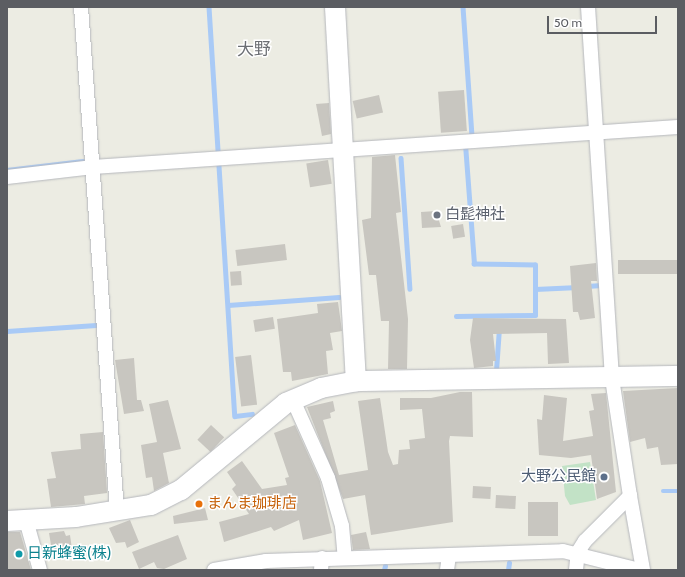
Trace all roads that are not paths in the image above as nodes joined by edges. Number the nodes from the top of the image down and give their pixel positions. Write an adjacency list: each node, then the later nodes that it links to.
1 (81, 7): 7 (street)
2 (335, 7): 6 (street)
3 (588, 7): 5 (street)
4 (678, 127): 5 (street)
5 (598, 133): 6 (street); 10 (street)
6 (343, 151): 7 (street); 11 (street)
7 (93, 167): 8 (street); 14 (street)
8 (7, 177)
9 (678, 376): 10 (street)
10 (612, 378): 11 (street); 13 (street)
11 (356, 381): 12 (street)
12 (293, 400): 14 (street); 18 (street)
13 (630, 496): 16 (street); 25 (street)
14 (117, 512): 15 (street)
15 (16, 521): 20 (street)
16 (578, 552): 17 (street); 23 (street); 24 (street)
17 (449, 555): 18 (street); 22 (street)
18 (345, 558): 19 (street)
19 (321, 564): 21 (street)
20 (40, 570)
21 (214, 570)
22 (448, 570)
23 (576, 570)
24 (639, 570)
25 (643, 570)

